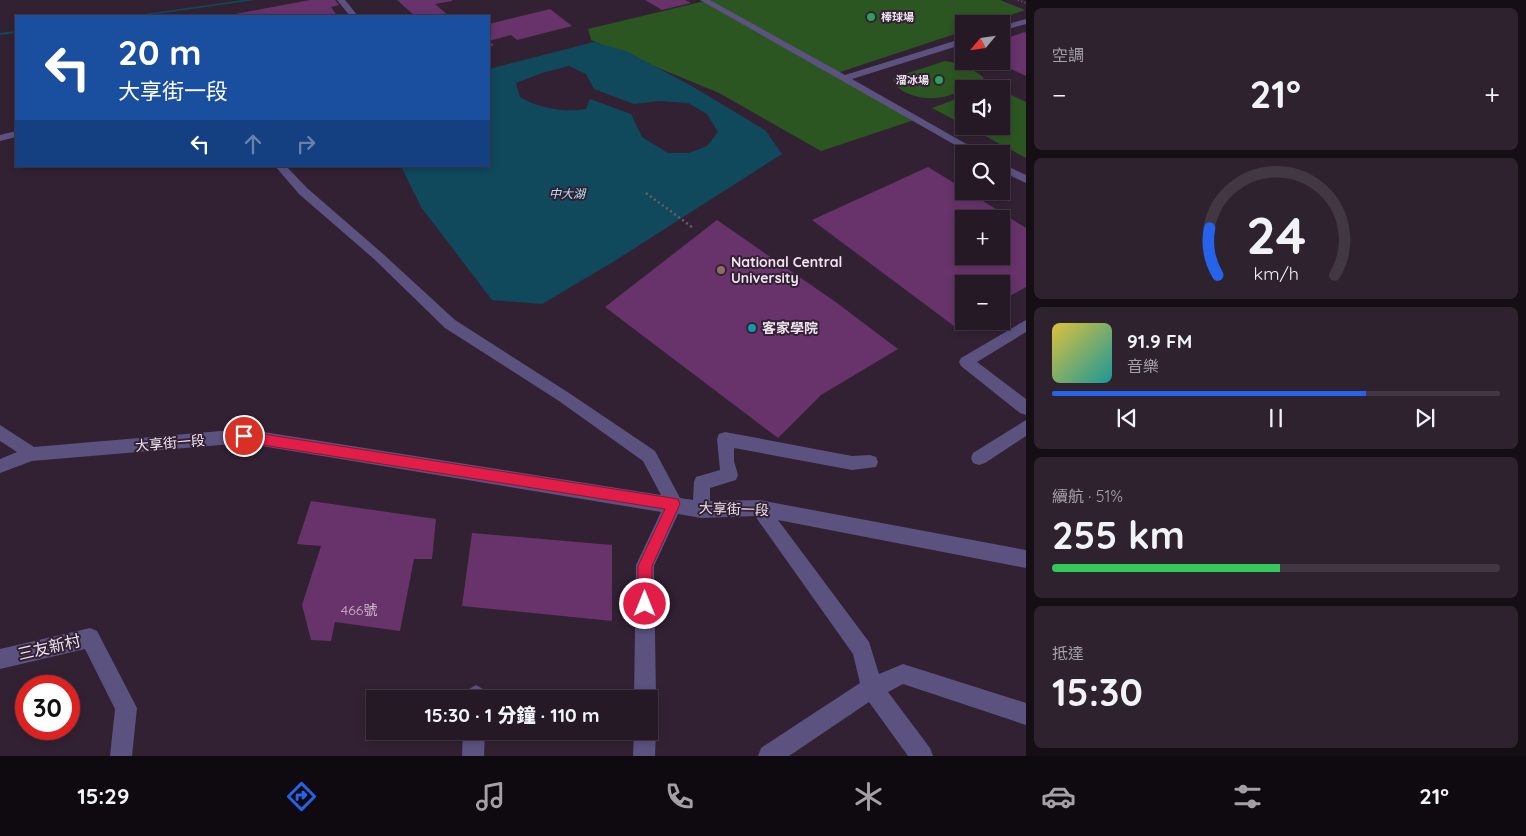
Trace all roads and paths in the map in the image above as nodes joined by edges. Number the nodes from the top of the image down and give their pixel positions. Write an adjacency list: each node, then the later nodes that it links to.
1 (341, 0): 5 (street)
2 (704, 0): 9 (street)
3 (1018, 0): 4 (path)
4 (1026, 3)
5 (353, 15)
6 (1026, 21): 7 (street)
7 (1010, 26)
8 (955, 44): 9 (street)
9 (844, 78): 12 (street)
10 (15, 134): 11 (street)
11 (0, 138)
12 (963, 145)
13 (281, 167): 26 (street)
14 (1010, 171): 15 (street)
15 (1026, 180)
16 (646, 193): 17 (path)
17 (692, 227)
18 (1023, 330): 19 (street)
19 (1026, 408)
20 (1026, 427): 23 (street)
21 (0, 432): 22 (street)
22 (32, 454): 25 (street, 大享街一段); 26 (street, 大享街一段)
23 (979, 458)
24 (870, 462): 28 (street)
25 (0, 466)
26 (674, 504): 28 (street, 大享街一段); 32 (street)
27 (759, 508): 28 (street, 大享街一段); 29 (street, 大享街一段); 31 (street)
28 (701, 510)
29 (1026, 559)
30 (0, 659): 36 (street, 三友新村)
31 (872, 688): 33 (street); 39 (street); 40 (street)
32 (645, 690)
33 (1026, 714)
34 (474, 740): 37 (street)
35 (644, 740): 38 (street)
36 (121, 756)
37 (473, 756)
38 (644, 756)
39 (769, 756)
40 (922, 756)

